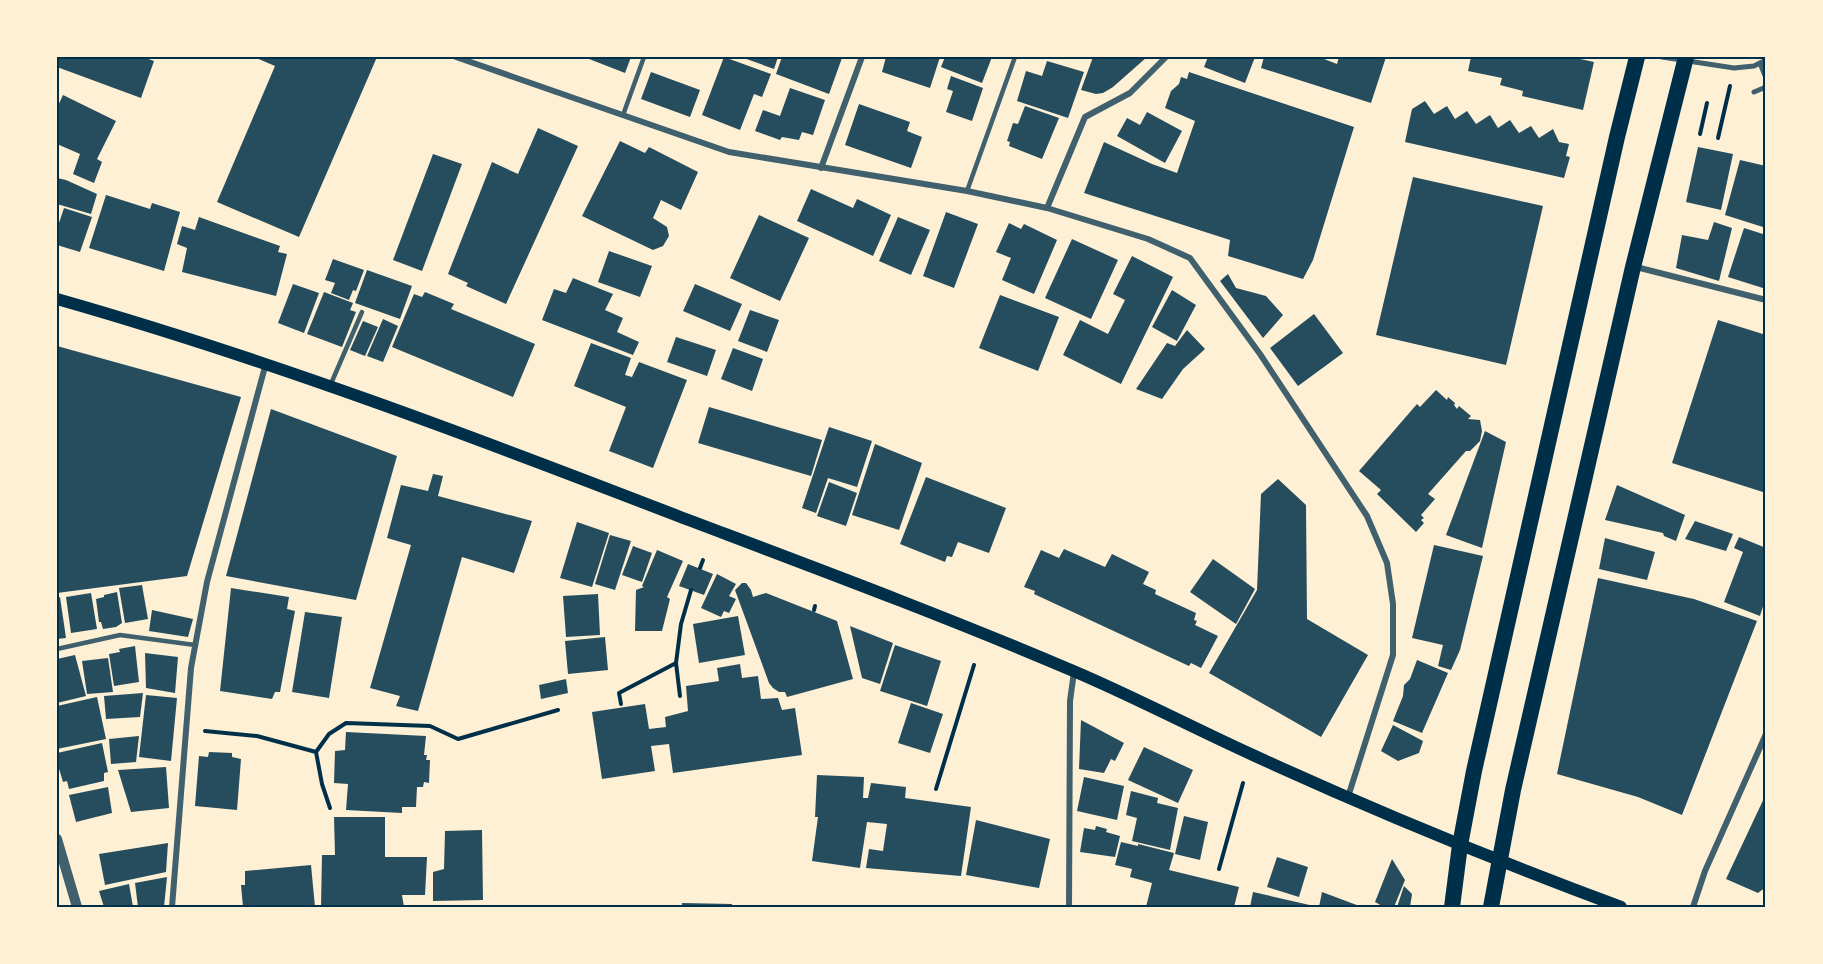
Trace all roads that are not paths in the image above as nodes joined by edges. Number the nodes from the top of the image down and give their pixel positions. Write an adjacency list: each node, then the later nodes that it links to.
1 (456, 57): 16 (street)
2 (644, 57): 16 (lane)
3 (862, 57): 17 (street)
4 (1015, 57): 18 (lane)
5 (1166, 57): 19 (street)
6 (1637, 57): 32 (highway)
7 (1662, 57): 11 (street)
8 (1686, 57): 12 (highway)
9 (1695, 57): 12 (main road)
10 (1766, 60): 11 (street)
11 (1760, 63): 13 (street)
12 (1680, 75): 20 (highway)
13 (1766, 78)
14 (1766, 87): 15 (street)
15 (1754, 92)
16 (623, 115): 17 (street)
17 (821, 168): 18 (street)
18 (967, 191): 19 (street)
19 (1047, 208): 30 (street)
20 (1633, 267): 22 (street); 33 (highway)
21 (57, 299): 24 (main road)
22 (1766, 300)
23 (362, 312): 25 (lane)
24 (266, 363): 25 (main road); 26 (street)
25 (330, 386): 28 (main road)
26 (195, 645): 27 (lane); 35 (street)
27 (57, 649)
28 (1074, 671): 30 (main road); 36 (street)
29 (1766, 734): 40 (street)
30 (1348, 797): 32 (main road)
31 (57, 839): 34 (street)
32 (1460, 845): 33 (main road); 37 (highway)
33 (1499, 860): 38 (highway); 39 (main road)
34 (76, 907)
35 (172, 907)
36 (1069, 907)
37 (1452, 907)
38 (1491, 907)
39 (1622, 907)
40 (1693, 907)

